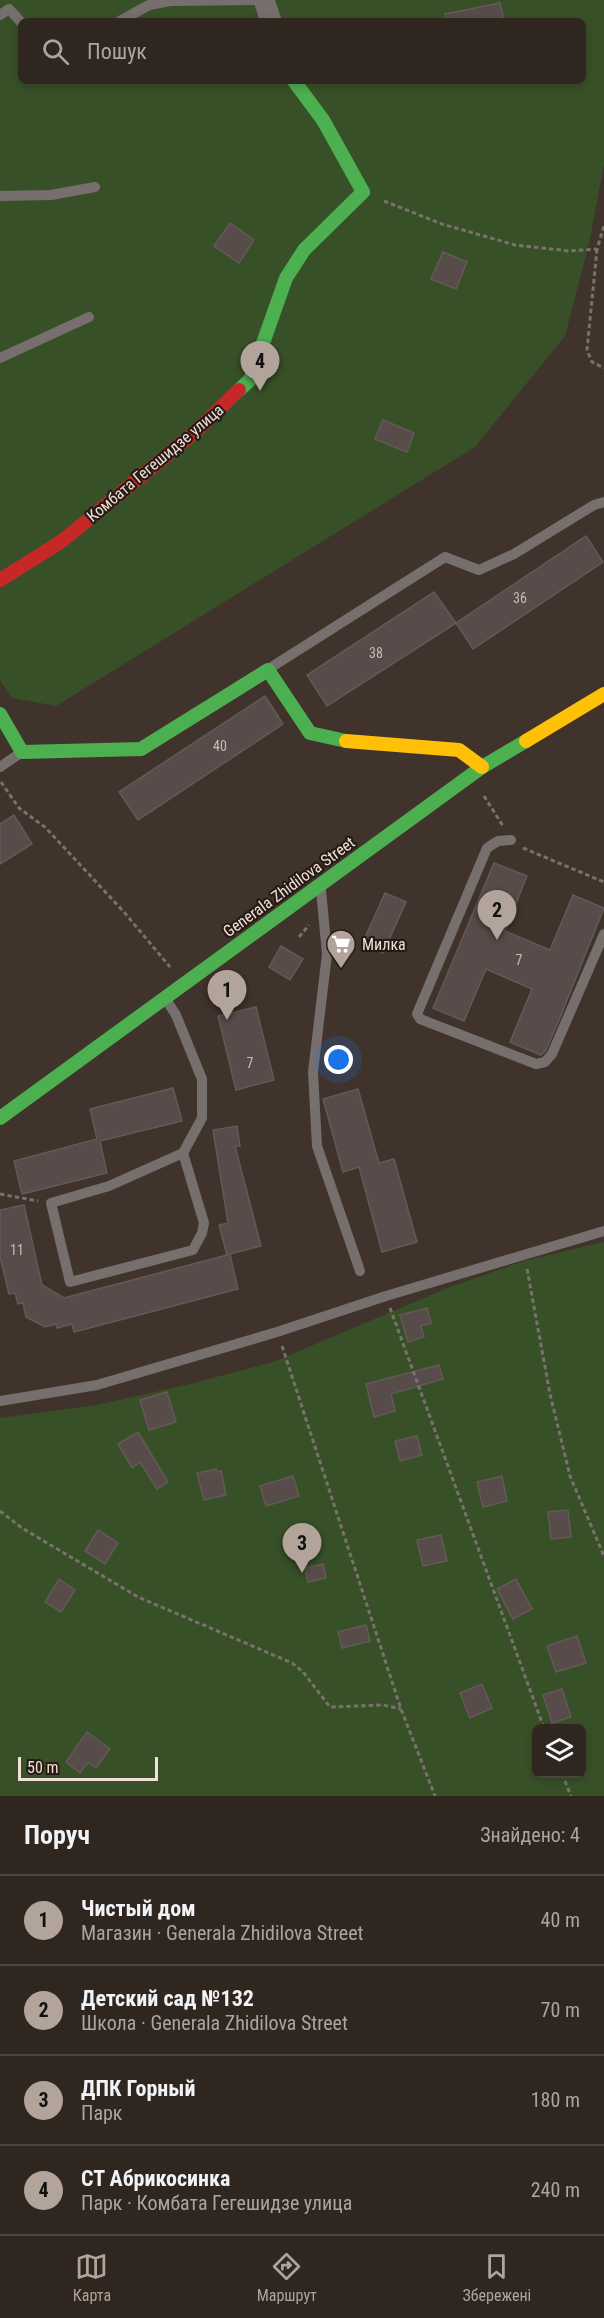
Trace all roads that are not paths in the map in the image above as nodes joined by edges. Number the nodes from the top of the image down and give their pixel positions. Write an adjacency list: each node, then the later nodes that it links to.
1 (264, 0): 3 (lane); 4 (street)
2 (0, 15): 5 (lane)
3 (125, 18)
4 (270, 18)
5 (18, 19)
6 (296, 84): 12 (street, Комбата Гегешидзе улица)
7 (95, 187): 8 (lane)
8 (0, 196)
9 (89, 317): 10 (lane)
10 (0, 358)
11 (604, 501): 13 (lane)
12 (0, 580)
13 (268, 670): 16 (street); 18 (street)
14 (604, 694): 18 (street, Generala Zhidilova Street)
15 (0, 714): 16 (street)
16 (22, 752): 17 (lane)
17 (0, 767)
18 (482, 767): 20 (street, Generala Zhidilova Street)
19 (511, 840): 21 (lane)
20 (321, 884): 22 (street, Generala Zhidilova Street); 26 (lane)
21 (604, 934)
22 (165, 998): 23 (street, Generala Zhidilova Street); 24 (lane)
23 (0, 1118)
24 (183, 1153): 24 (lane)
25 (604, 1231): 27 (lane)
26 (360, 1271)
27 (0, 1401)

